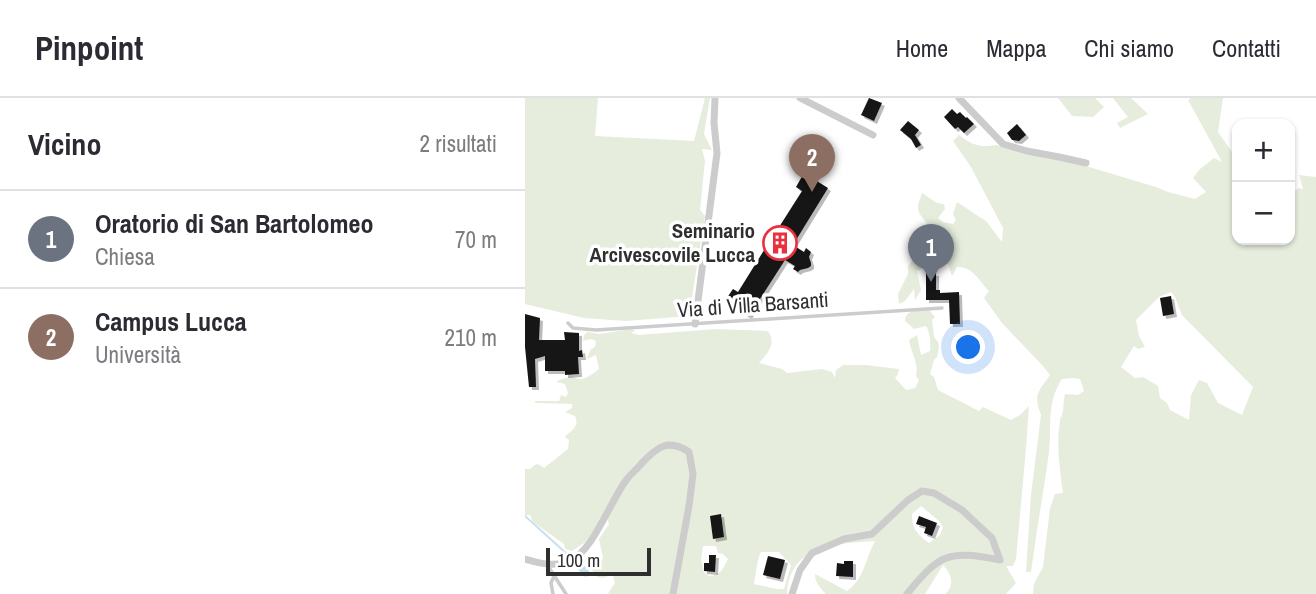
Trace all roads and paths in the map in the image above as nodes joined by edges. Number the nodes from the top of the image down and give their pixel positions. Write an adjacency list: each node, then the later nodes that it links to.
1 (715, 98): 8 (street)
2 (800, 98): 4 (street)
3 (960, 98): 5 (street)
4 (873, 135)
5 (1086, 163)
6 (942, 308): 8 (lane, Via di Villa Barsanti)
7 (568, 323): 8 (lane, Via di Villa Barsanti)
8 (695, 324)
9 (525, 559): 10 (street)
10 (547, 564): 11 (lane); 14 (street)
11 (554, 576): 12 (lane); 13 (lane)
12 (553, 594)
13 (565, 594)
14 (673, 594)
15 (792, 594): 16 (street)
16 (907, 594)

